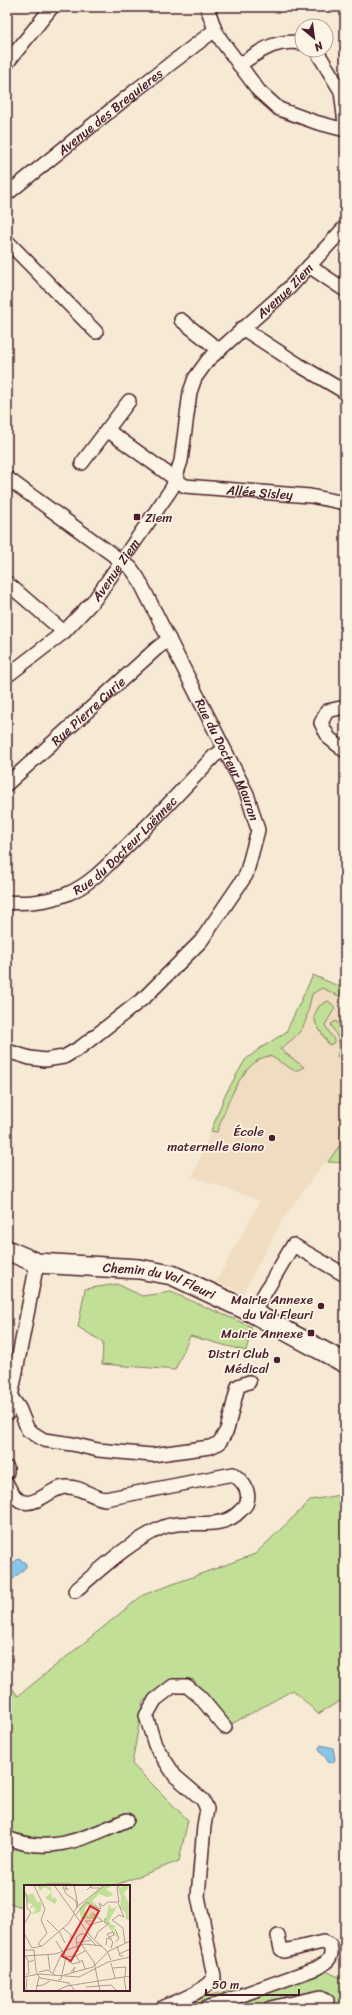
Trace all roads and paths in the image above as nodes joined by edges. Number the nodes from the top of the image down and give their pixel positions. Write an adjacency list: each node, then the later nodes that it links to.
1 (52, 7): 6 (street)
2 (207, 7): 3 (street)
3 (215, 30): 7 (street); 10 (street, Avenue des Breguieres)
4 (294, 43): 7 (street)
5 (321, 58): 8 (street)
6 (7, 63)
7 (239, 65): 9 (street)
8 (345, 124)
9 (345, 130)
10 (7, 194)
11 (345, 227): 13 (street, Avenue Ziem)
12 (7, 241): 17 (street)
13 (309, 266): 14 (street); 16 (street, Avenue Ziem)
14 (345, 290)
15 (180, 320): 18 (street)
16 (242, 328): 18 (street, Avenue Ziem); 19 (street)
17 (96, 332)
18 (219, 350): 24 (street, Avenue Ziem)
19 (345, 392)
20 (129, 401): 21 (street)
21 (107, 430): 22 (street); 24 (street, Allée Sisley)
22 (82, 463)
23 (7, 478): 26 (street, Rue du Docteur Mauran)
24 (175, 480): 25 (street, Allée Sisley); 26 (street, Avenue Ziem)
25 (345, 503)
26 (121, 561): 28 (street, Avenue Ziem); 29 (street, Rue du Docteur Mauran)
27 (7, 583): 28 (street)
28 (64, 632): 30 (street, Avenue Ziem)
29 (169, 639): 32 (street, Rue du Docteur Mauran); 34 (street, Rue Pierre Curie)
30 (7, 676)
31 (345, 707): 33 (street)
32 (224, 750): 35 (street, Rue du Docteur Laënnec); 36 (street, Rue du Docteur Mauran)
33 (345, 751)
34 (7, 784)
35 (7, 902)
36 (7, 1051)
37 (7, 1250): 38 (street, Chemin du Val Fleuri)
38 (37, 1263): 40 (street, Chemin du Val Fleuri); 43 (street)
39 (345, 1275): 40 (street)
40 (253, 1313): 41 (street, Chemin du Val Fleuri)
41 (345, 1363)
42 (249, 1382): 43 (street)
43 (11, 1397): 44 (street)
44 (7, 1417)
45 (7, 1468): 46 (street)
46 (7, 1472)
47 (7, 1484): 48 (street)
48 (75, 1591)
49 (225, 1727): 53 (street)
50 (127, 1820): 51 (street)
51 (7, 1838)
52 (278, 1936): 54 (street)
53 (162, 2008)
54 (206, 2008)
55 (270, 2008): 56 (street)
56 (321, 2008)

